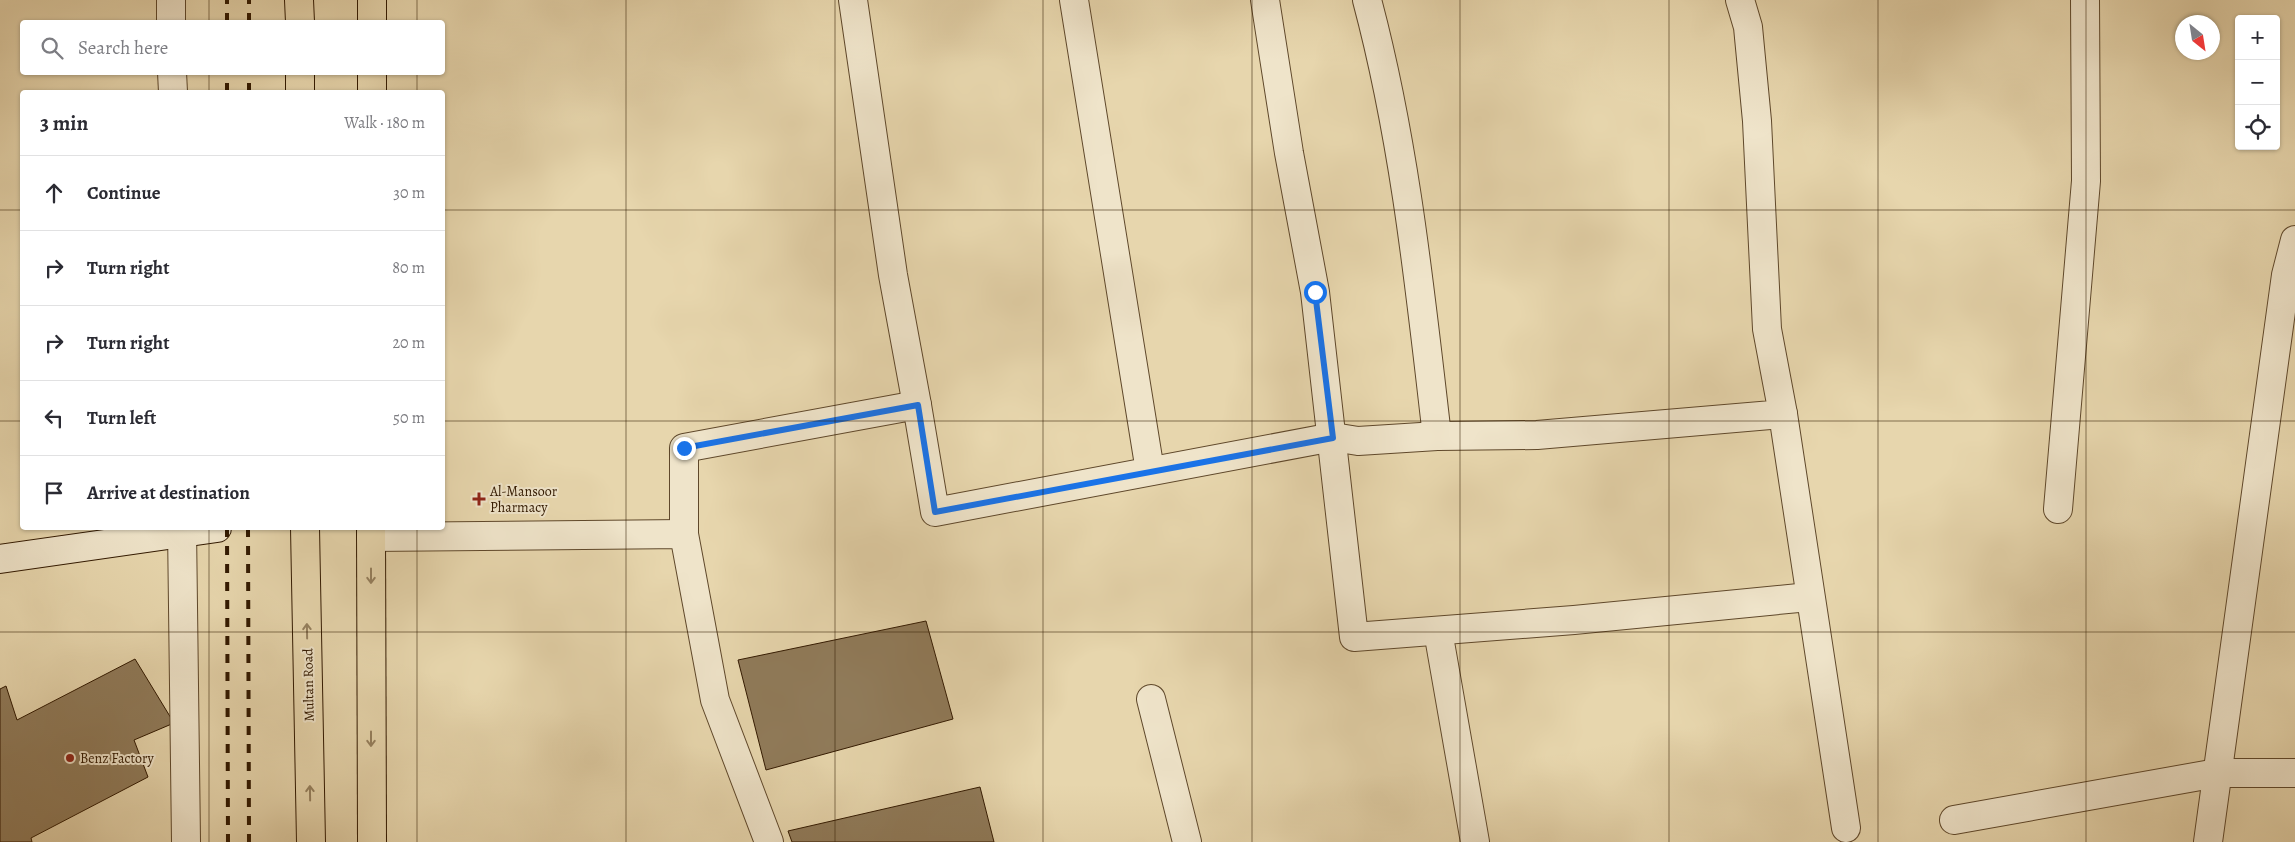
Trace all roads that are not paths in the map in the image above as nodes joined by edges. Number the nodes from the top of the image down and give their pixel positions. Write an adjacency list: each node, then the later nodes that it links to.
1 (171, 0): 10 (street)
2 (299, 0): 11 (main road)
3 (372, 0): 12 (main road)
4 (853, 0): 21 (street)
5 (1074, 0): 25 (street)
6 (1265, 0): 24 (street)
7 (1367, 0): 23 (street)
8 (1740, 0): 22 (street)
9 (2085, 0): 26 (street)
10 (171, 20)
11 (300, 20)
12 (372, 20)
13 (172, 75): 16 (street)
14 (300, 75): 17 (main road)
15 (372, 75): 18 (main road)
16 (173, 90)
17 (300, 90)
18 (372, 90)
19 (2295, 240): 20 (street)
20 (2290, 291): 35 (street)
21 (918, 405): 25 (street); 30 (street)
22 (1783, 414): 23 (street); 32 (street)
23 (1437, 436): 24 (street)
24 (1333, 438): 25 (street); 33 (street)
25 (1150, 471)
26 (2058, 509)
27 (182, 530): 31 (street); 39 (street)
28 (305, 530): 40 (main road, Multan Road, one-way to 28)
29 (371, 532): 30 (street); 41 (main road, one-way to 41)
30 (684, 534): 42 (street)
31 (0, 559)
32 (1809, 596): 33 (street); 38 (street)
33 (1438, 631): 44 (street)
34 (1151, 699): 43 (street)
35 (2217, 773): 36 (street); 37 (street); 45 (street)
36 (2295, 773)
37 (1954, 820)
38 (1846, 828)
39 (186, 842)
40 (311, 842)
41 (372, 842)
42 (769, 842)
43 (1187, 842)
44 (1475, 842)
45 (2208, 842)

